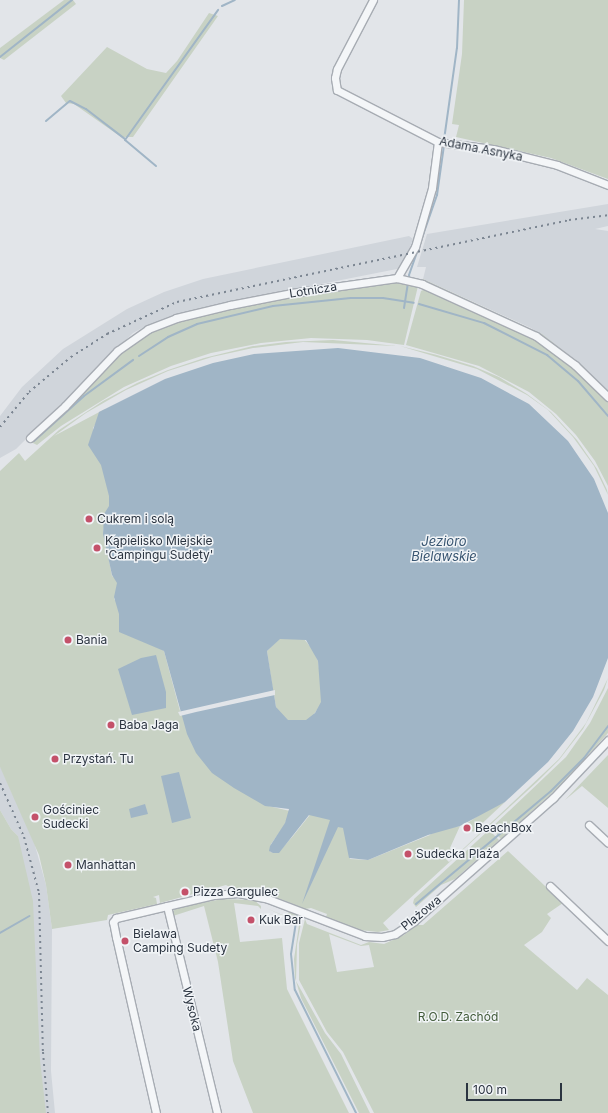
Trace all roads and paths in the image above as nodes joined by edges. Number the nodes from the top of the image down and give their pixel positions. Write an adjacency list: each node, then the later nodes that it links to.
1 (373, 0): 2 (street, Adama Asnyka)
2 (442, 143): 3 (street, Adama Asnyka); 4 (street)
3 (608, 184)
4 (400, 278): 5 (street, Lotnicza); 6 (street, Lotnicza)
5 (608, 397)
6 (30, 438)
7 (608, 740): 11 (street, Plażowa)
8 (589, 825): 9 (street)
9 (608, 843)
10 (550, 886): 12 (street)
11 (167, 906): 13 (street, Plażowa); 14 (street, Wysoka)
12 (608, 941)
13 (156, 1113)
14 (217, 1113)

